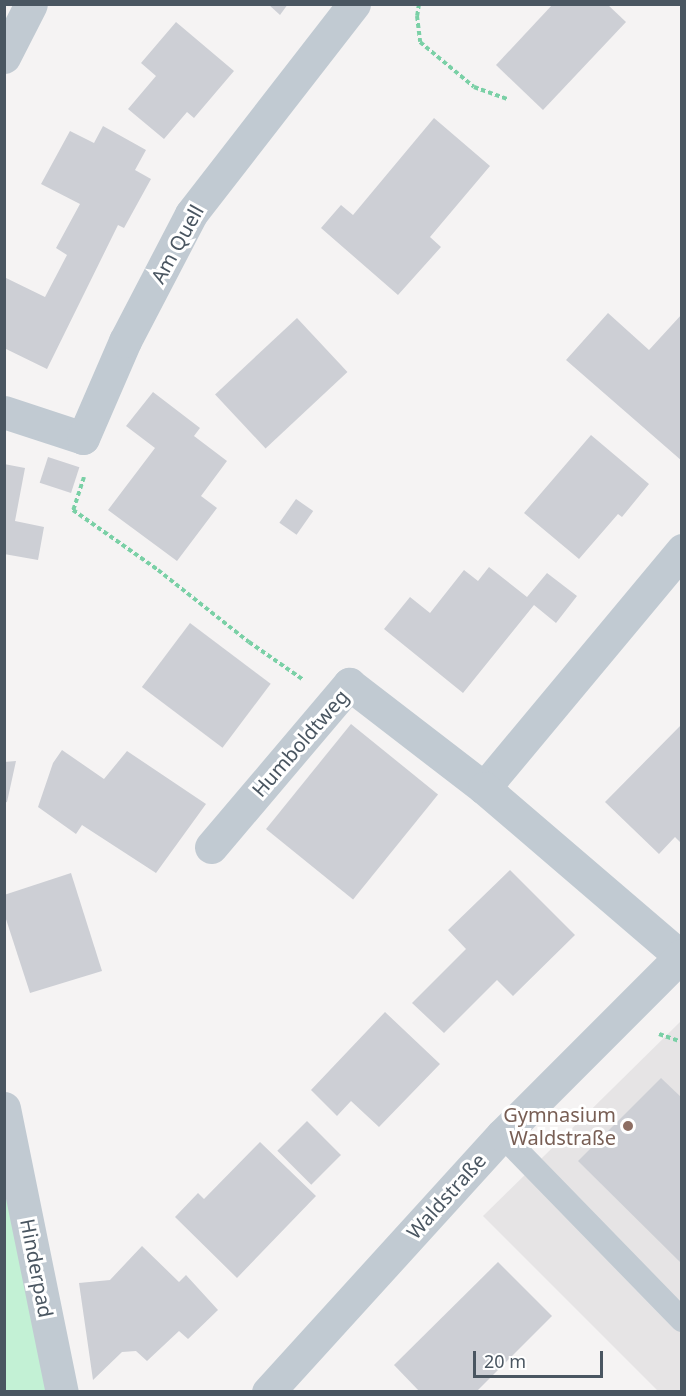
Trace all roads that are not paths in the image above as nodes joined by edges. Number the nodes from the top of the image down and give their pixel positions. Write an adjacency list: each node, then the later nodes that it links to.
1 (31, 4): 3 (street)
2 (354, 4): 4 (street, Am Quell)
3 (4, 57)
4 (4, 412)
5 (681, 550): 6 (street)
6 (484, 788): 7 (street, Humboldtweg); 8 (street, Humboldtweg)
7 (211, 847)
8 (681, 955): 10 (street, Waldstraße)
9 (4, 1108): 12 (street, Hinderpad)
10 (502, 1135): 11 (lane); 13 (street, Waldstraße)
11 (681, 1320)
12 (62, 1392)
13 (268, 1392)

